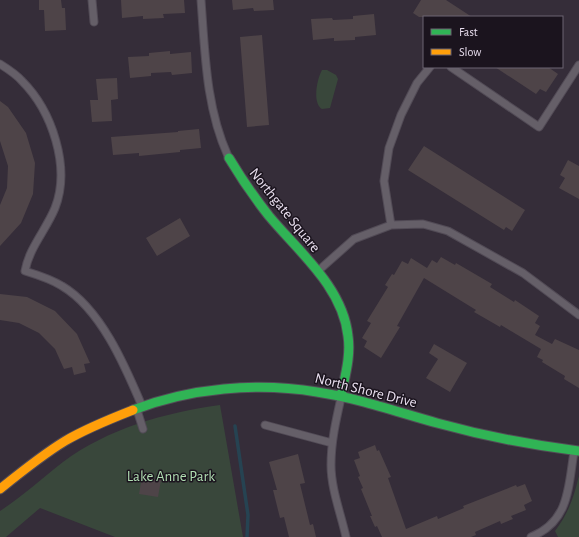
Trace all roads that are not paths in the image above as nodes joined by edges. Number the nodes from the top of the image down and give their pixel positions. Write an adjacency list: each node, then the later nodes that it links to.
1 (92, 0): 3 (lane)
2 (201, 0): 8 (lane, Northgate Square)
3 (94, 22)
4 (0, 64): 13 (lane)
5 (579, 65): 7 (lane)
6 (429, 68): 9 (lane)
7 (451, 68)
8 (229, 158): 10 (street, Northgate Square)
9 (391, 226): 10 (lane, Northgate Square); 11 (lane, Northgate Square)
10 (317, 272): 12 (street, Northgate Square)
11 (579, 315)
12 (341, 396): 13 (street, North Shore Drive); 16 (lane, Northgate Square); 17 (street, North Shore Drive)
13 (139, 407): 15 (lane); 18 (street, North Shore Drive)
14 (265, 425): 16 (lane)
15 (143, 429)
16 (332, 443): 19 (lane, Northgate Square)
17 (576, 451): 20 (lane)
18 (0, 489)
19 (346, 537)
20 (531, 537)

